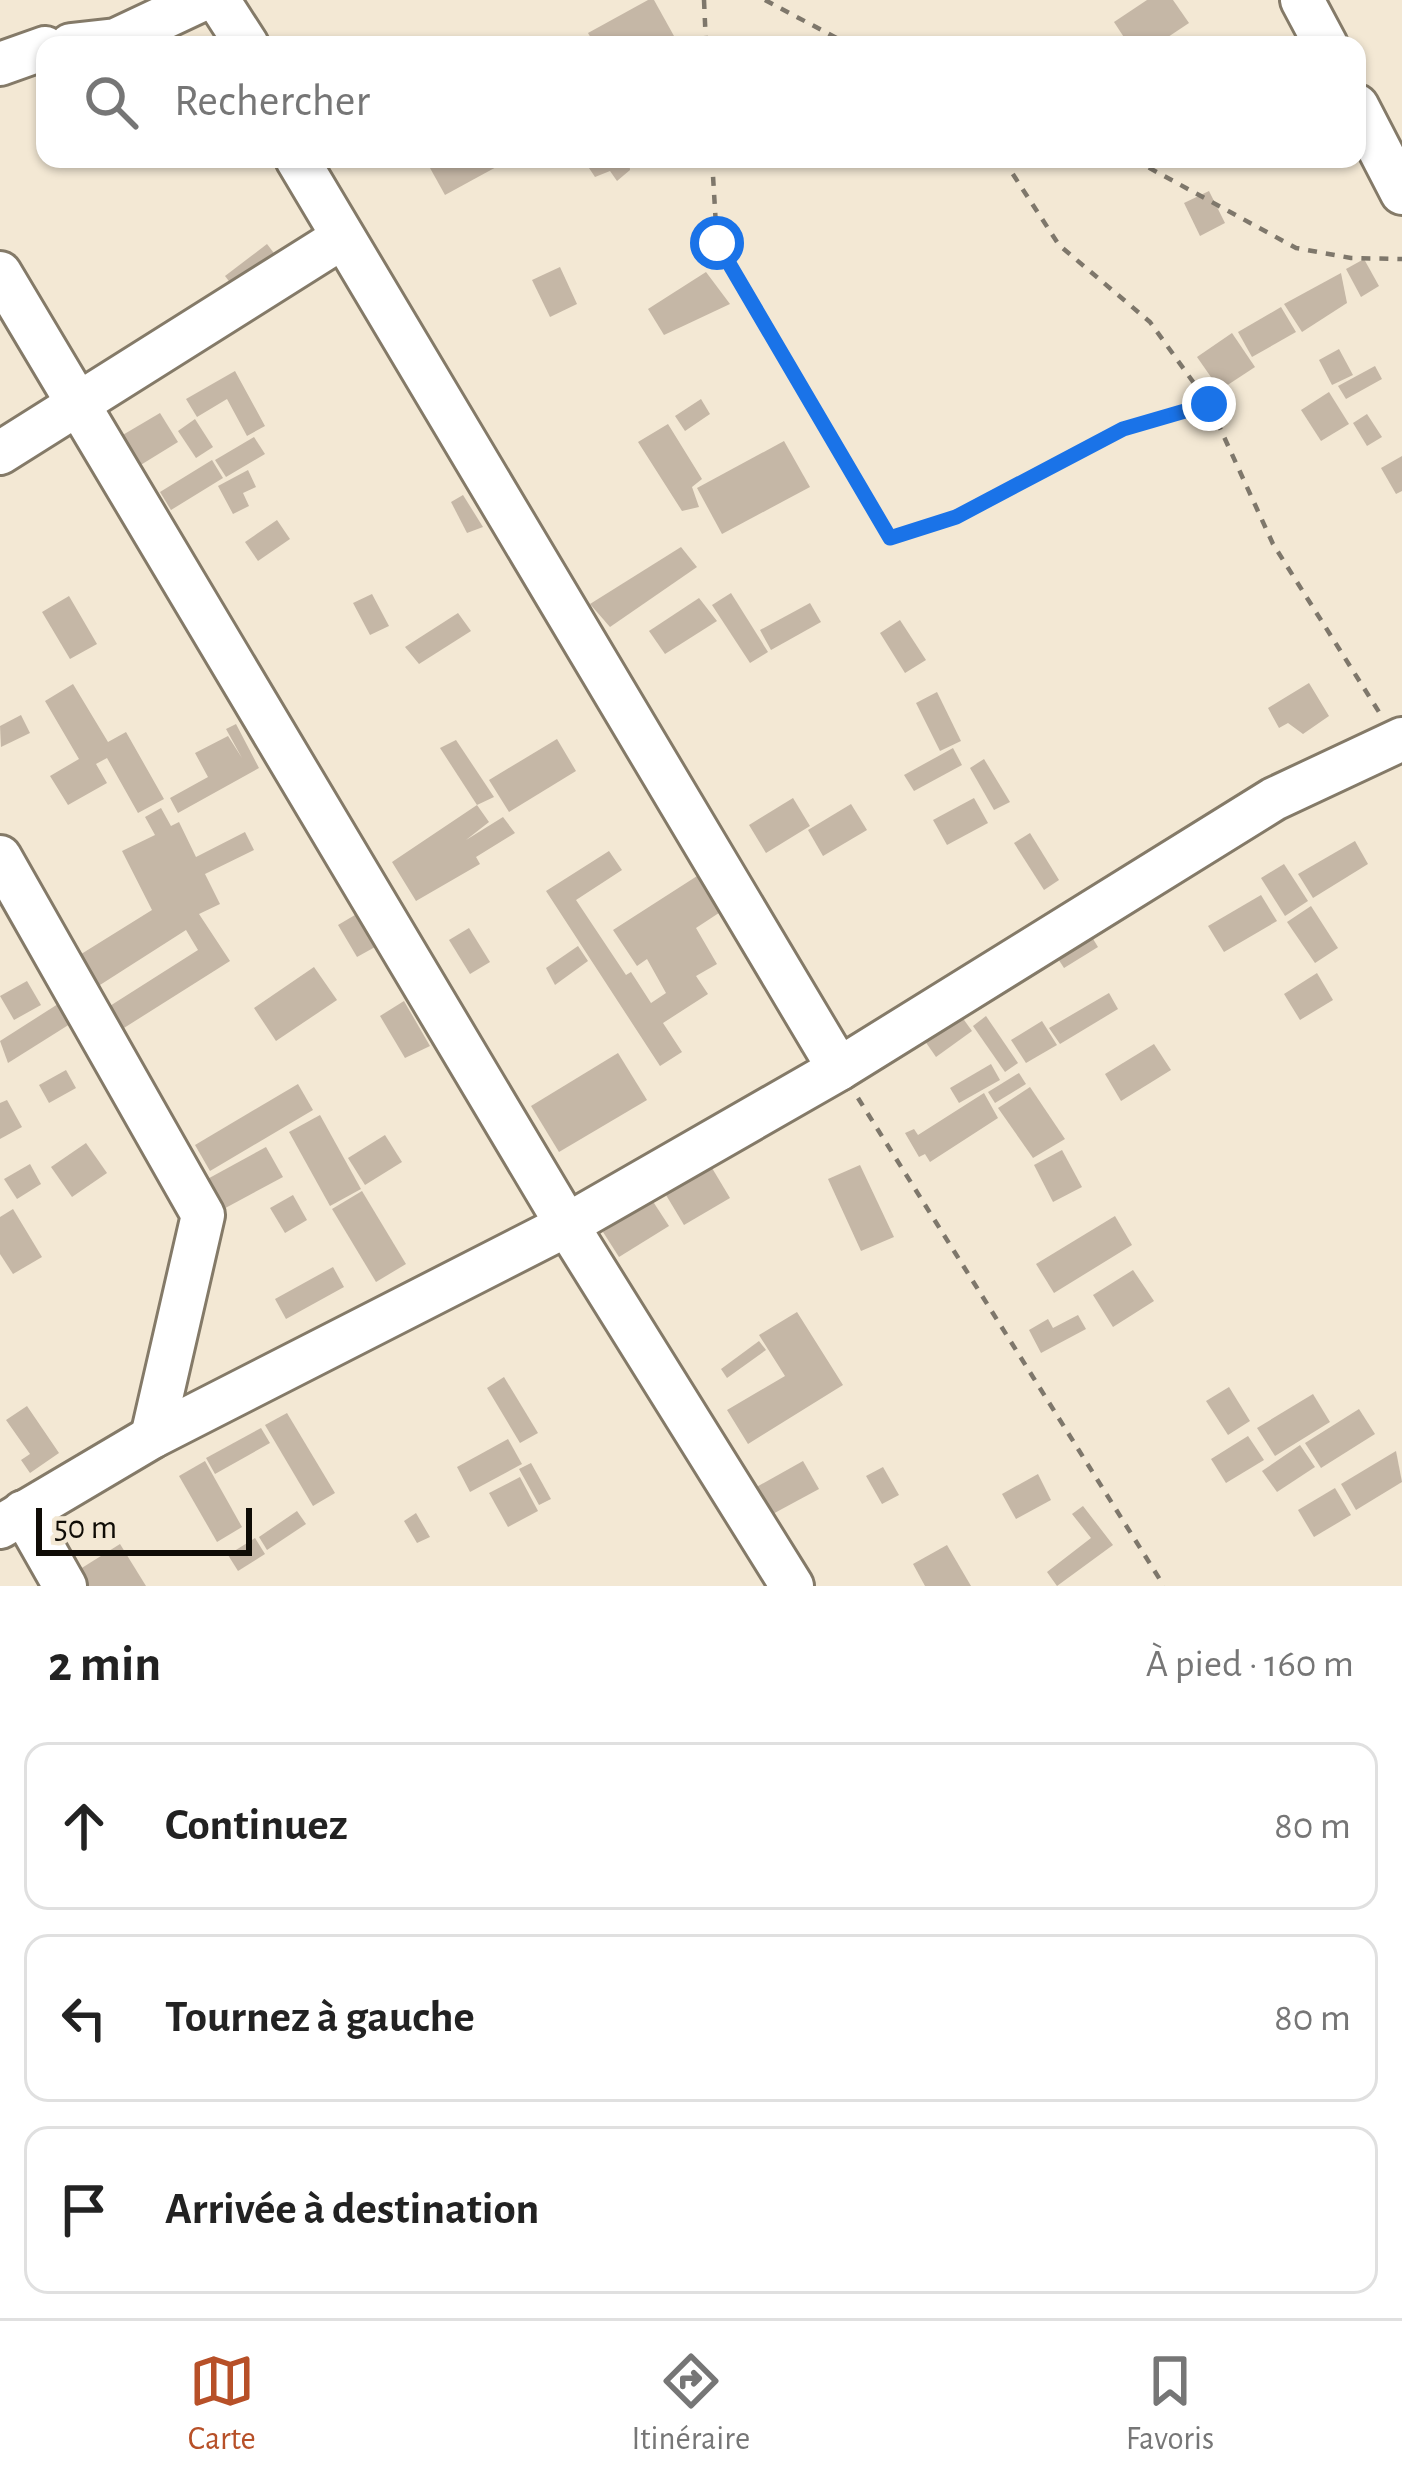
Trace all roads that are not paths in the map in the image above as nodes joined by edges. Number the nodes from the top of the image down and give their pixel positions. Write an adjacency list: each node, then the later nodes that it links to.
1 (201, 0): 4 (street)
2 (218, 0): 5 (street)
3 (1302, 0): 6 (street)
4 (124, 36)
5 (241, 36)
6 (1321, 36)
7 (36, 51): 8 (street)
8 (0, 64)
9 (1366, 123): 11 (street)
10 (302, 168): 12 (street)
11 (1402, 193)
12 (340, 239): 14 (street); 18 (street)
13 (0, 273): 14 (street)
14 (78, 404): 15 (street); 19 (street)
15 (0, 453)
16 (1400, 741): 18 (street)
17 (0, 857): 20 (street)
18 (839, 1069): 19 (street)
19 (566, 1225): 20 (street); 23 (street)
20 (152, 1437): 21 (street)
21 (12, 1520): 22 (street)
22 (64, 1586)
23 (792, 1586)

